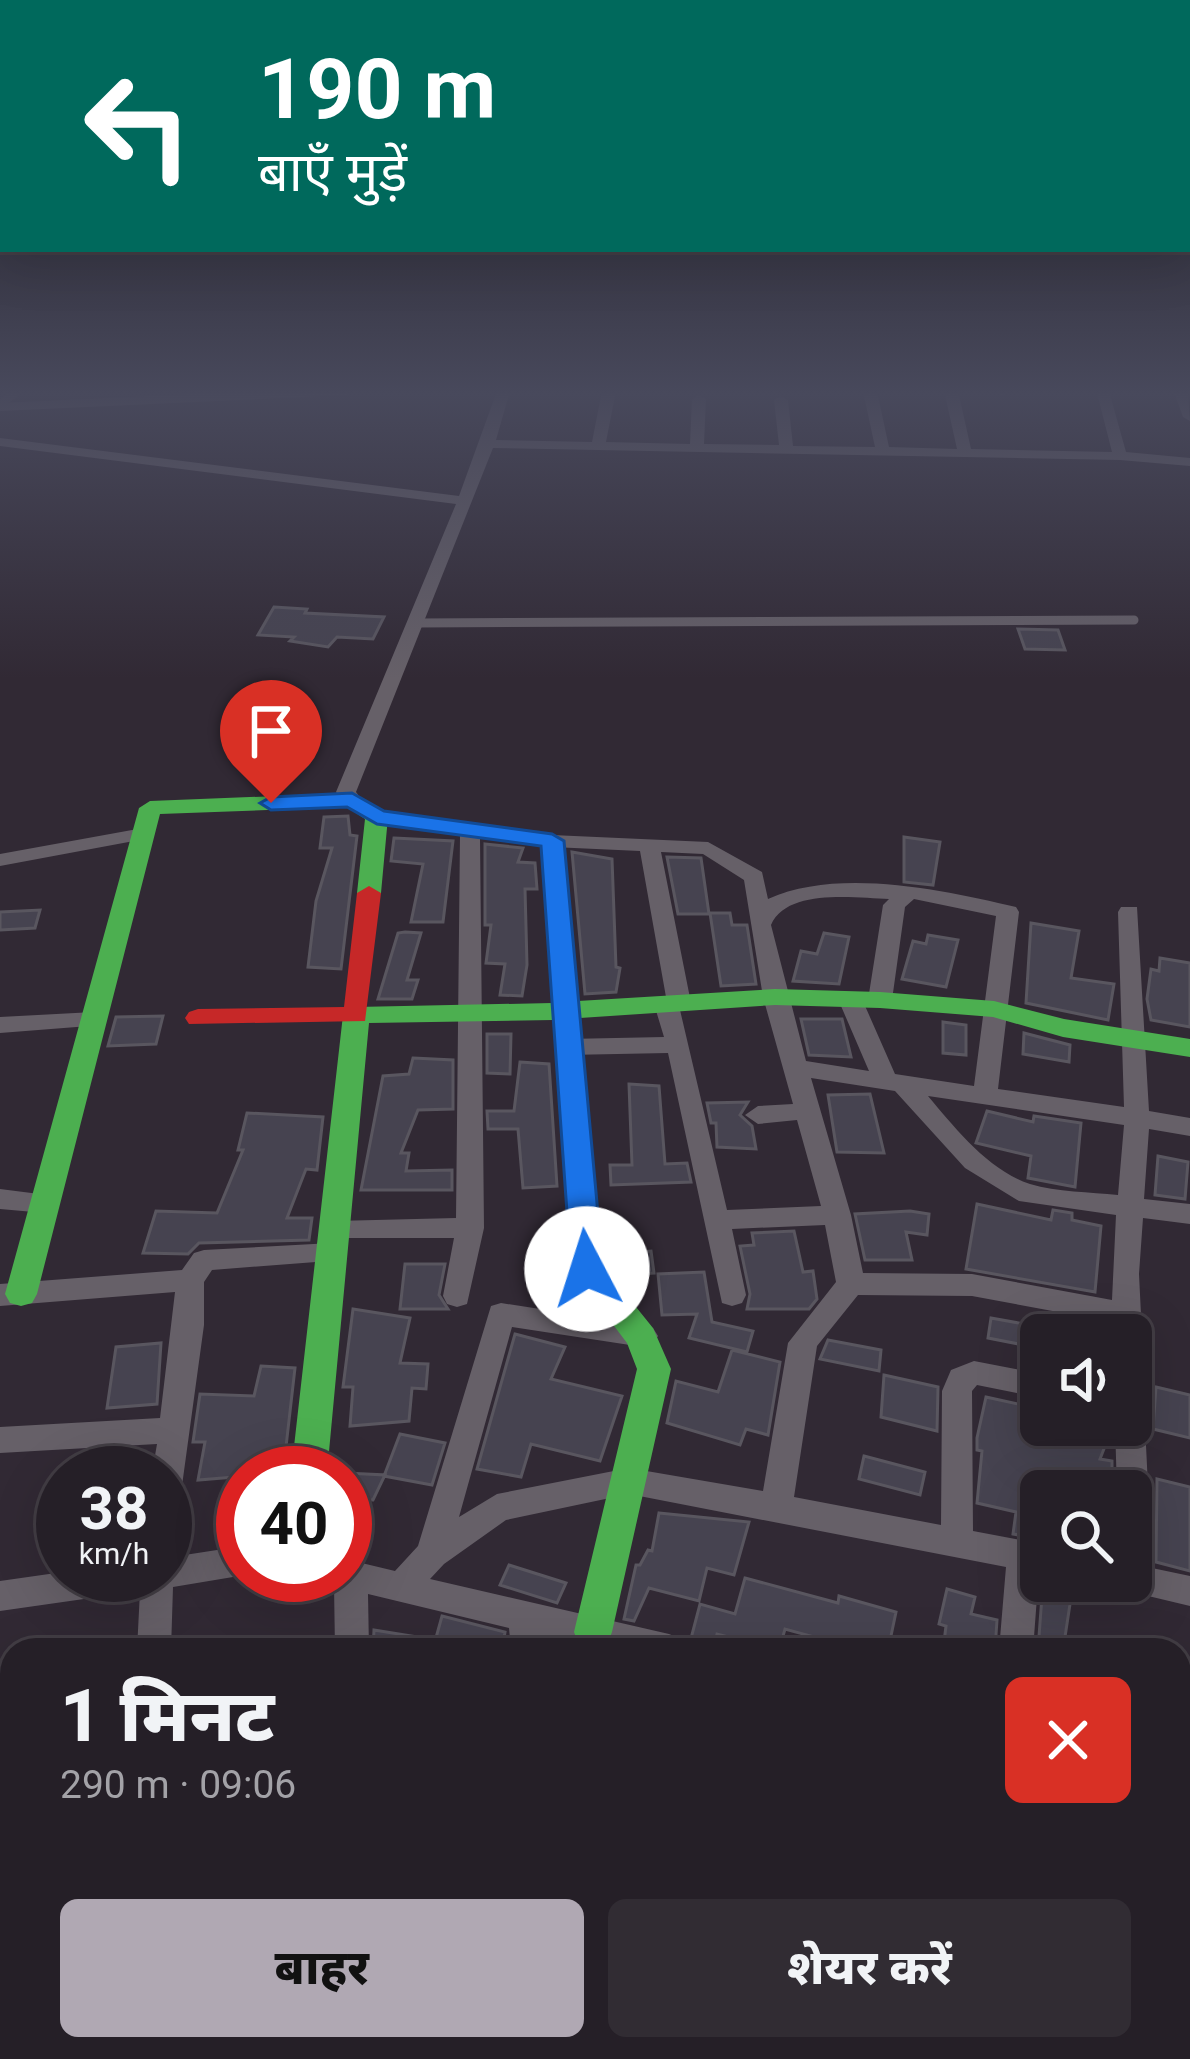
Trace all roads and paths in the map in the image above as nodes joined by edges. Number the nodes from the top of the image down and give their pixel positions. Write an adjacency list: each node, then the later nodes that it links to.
1 (356, 487): 3 (street)
2 (471, 487): 3 (street)
3 (466, 501): 5 (street)
4 (1134, 620): 5 (lane)
5 (416, 623): 6 (street)
6 (352, 800): 7 (street); 9 (street)
7 (377, 817): 8 (street); 23 (street)
8 (470, 830): 10 (street); 22 (street)
9 (143, 834): 12 (street); 25 (street)
10 (552, 841): 11 (street); 21 (street)
11 (650, 844): 15 (street); 19 (street)
12 (0, 860)
13 (910, 892): 15 (street); 18 (street); 20 (street)
14 (1129, 912): 27 (street)
15 (760, 925): 16 (street)
16 (775, 997): 17 (street); 19 (street); 31 (street)
17 (850, 999): 18 (street); 32 (street)
18 (880, 1000): 20 (street)
19 (673, 1004): 21 (street); 28 (street)
20 (994, 1009): 27 (street); 33 (street)
21 (564, 1010): 22 (street); 29 (street)
22 (473, 1013): 23 (street); 44 (street)
23 (356, 1016): 24 (street); 45 (street)
24 (198, 1018)
25 (94, 1021): 26 (street); 39 (street)
26 (0, 1025)
27 (1134, 1040): 30 (street); 36 (street)
28 (678, 1045): 29 (street); 43 (street)
29 (568, 1047): 53 (street)
30 (1190, 1048)
31 (795, 1068): 32 (street); 34 (street)
32 (894, 1082): 33 (street); 40 (street)
33 (985, 1095): 36 (street)
34 (807, 1111): 35 (street); 42 (street)
35 (758, 1115)
36 (1137, 1118): 37 (street); 40 (street)
37 (1190, 1127)
38 (0, 1199): 39 (street)
39 (45, 1203): 48 (street)
40 (1129, 1203): 41 (street); 52 (street)
41 (1190, 1214)
42 (837, 1215): 43 (street); 47 (street)
43 (716, 1220): 49 (street)
44 (470, 1228): 45 (street); 50 (street)
45 (334, 1242): 46 (street); 58 (street)
46 (190, 1280): 48 (street); 55 (street)
47 (851, 1284): 51 (street); 60 (street)
48 (5, 1295)
49 (732, 1295)
50 (457, 1296)
51 (1083, 1314)
52 (1126, 1314)
53 (644, 1336): 59 (street); 62 (street)
54 (1020, 1382): 61 (street)
55 (171, 1430): 56 (street); 57 (street)
56 (0, 1440)
57 (169, 1446)
58 (312, 1446)
59 (629, 1480): 60 (street); 62 (street); 73 (street)
60 (776, 1507): 61 (street)
61 (957, 1541): 63 (street)
62 (433, 1554): 66 (street)
63 (1020, 1554)
64 (372, 1581): 66 (street)
65 (1152, 1583): 68 (street)
66 (400, 1587): 74 (street)
67 (36, 1591): 69 (street)
68 (1190, 1591)
69 (0, 1596)
70 (158, 1602): 75 (street)
71 (349, 1602): 76 (street)
72 (1024, 1602): 78 (street)
73 (593, 1632): 74 (street); 77 (street)
74 (526, 1633)
75 (155, 1638)
76 (351, 1638)
77 (618, 1638)
78 (1018, 1638)

